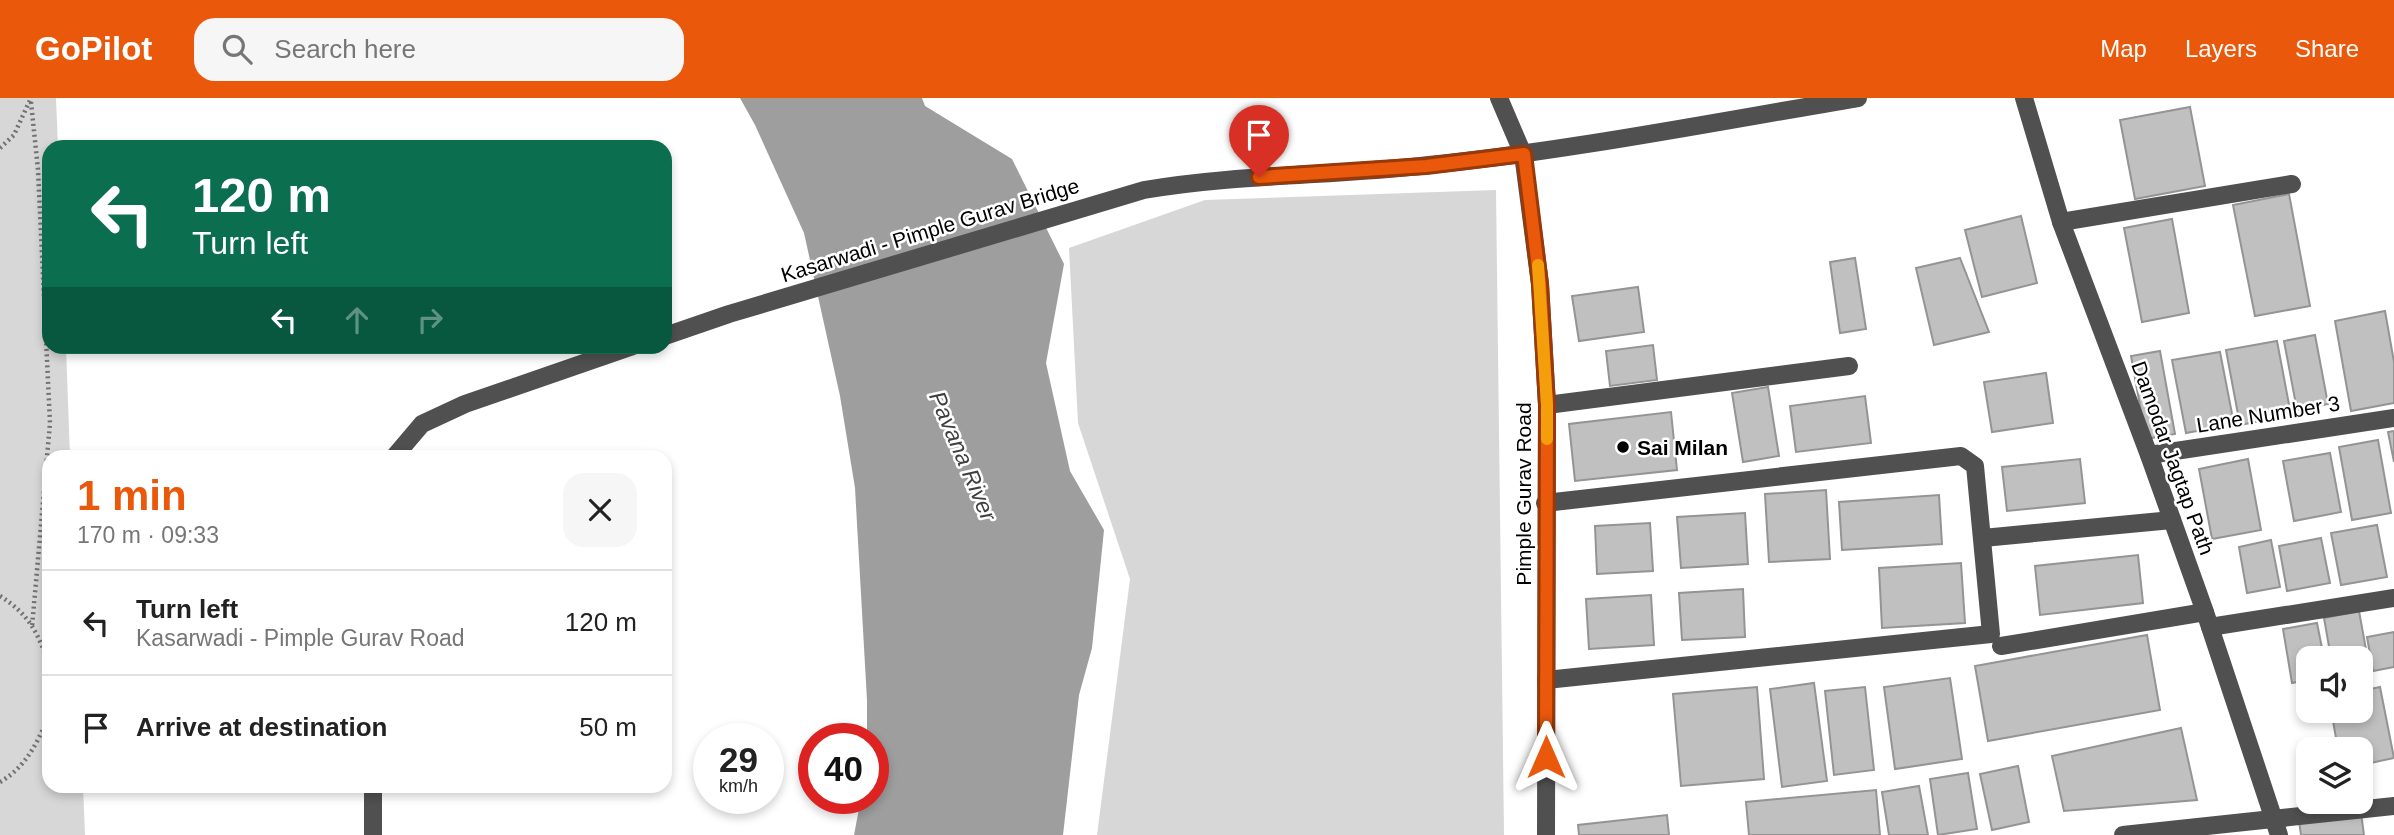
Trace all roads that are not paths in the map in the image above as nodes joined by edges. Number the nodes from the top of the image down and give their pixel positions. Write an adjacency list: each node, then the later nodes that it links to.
1 (1499, 98): 4 (street, Pimple Gurav Road)
2 (1858, 98): 4 (street, Kasarwadi - Pimple Gurav Bridge)
3 (2024, 98): 6 (street, Damodar Jagtap Path)
4 (1524, 154): 7 (street, Kasarwadi - Pimple Gurav Bridge); 10 (street, Pimple Gurav Road)
5 (2292, 184): 6 (street)
6 (2061, 222): 13 (street, Damodar Jagtap Path)
7 (672, 334)
8 (610, 354): 12 (street)
9 (1849, 366): 10 (street)
10 (1547, 405): 14 (street, Pimple Gurav Road)
11 (2394, 418): 13 (street, Lane Number 3)
12 (400, 450)
13 (2149, 455): 15 (street, Damodar Jagtap Path)
14 (1545, 503): 16 (street); 20 (street, Pimple Gurav Road)
15 (2172, 520): 16 (street); 18 (street, Damodar Jagtap Path)
16 (1983, 538): 20 (street)
17 (2394, 598): 18 (street)
18 (2207, 619): 19 (street); 23 (street, Damodar Jagtap Path)
19 (2001, 646)
20 (1546, 680): 25 (street, Pimple Gurav Road)
21 (373, 793): 24 (street)
22 (2394, 806): 23 (street)
23 (2276, 827): 26 (street)
24 (373, 835)
25 (1546, 835)
26 (2123, 835)

